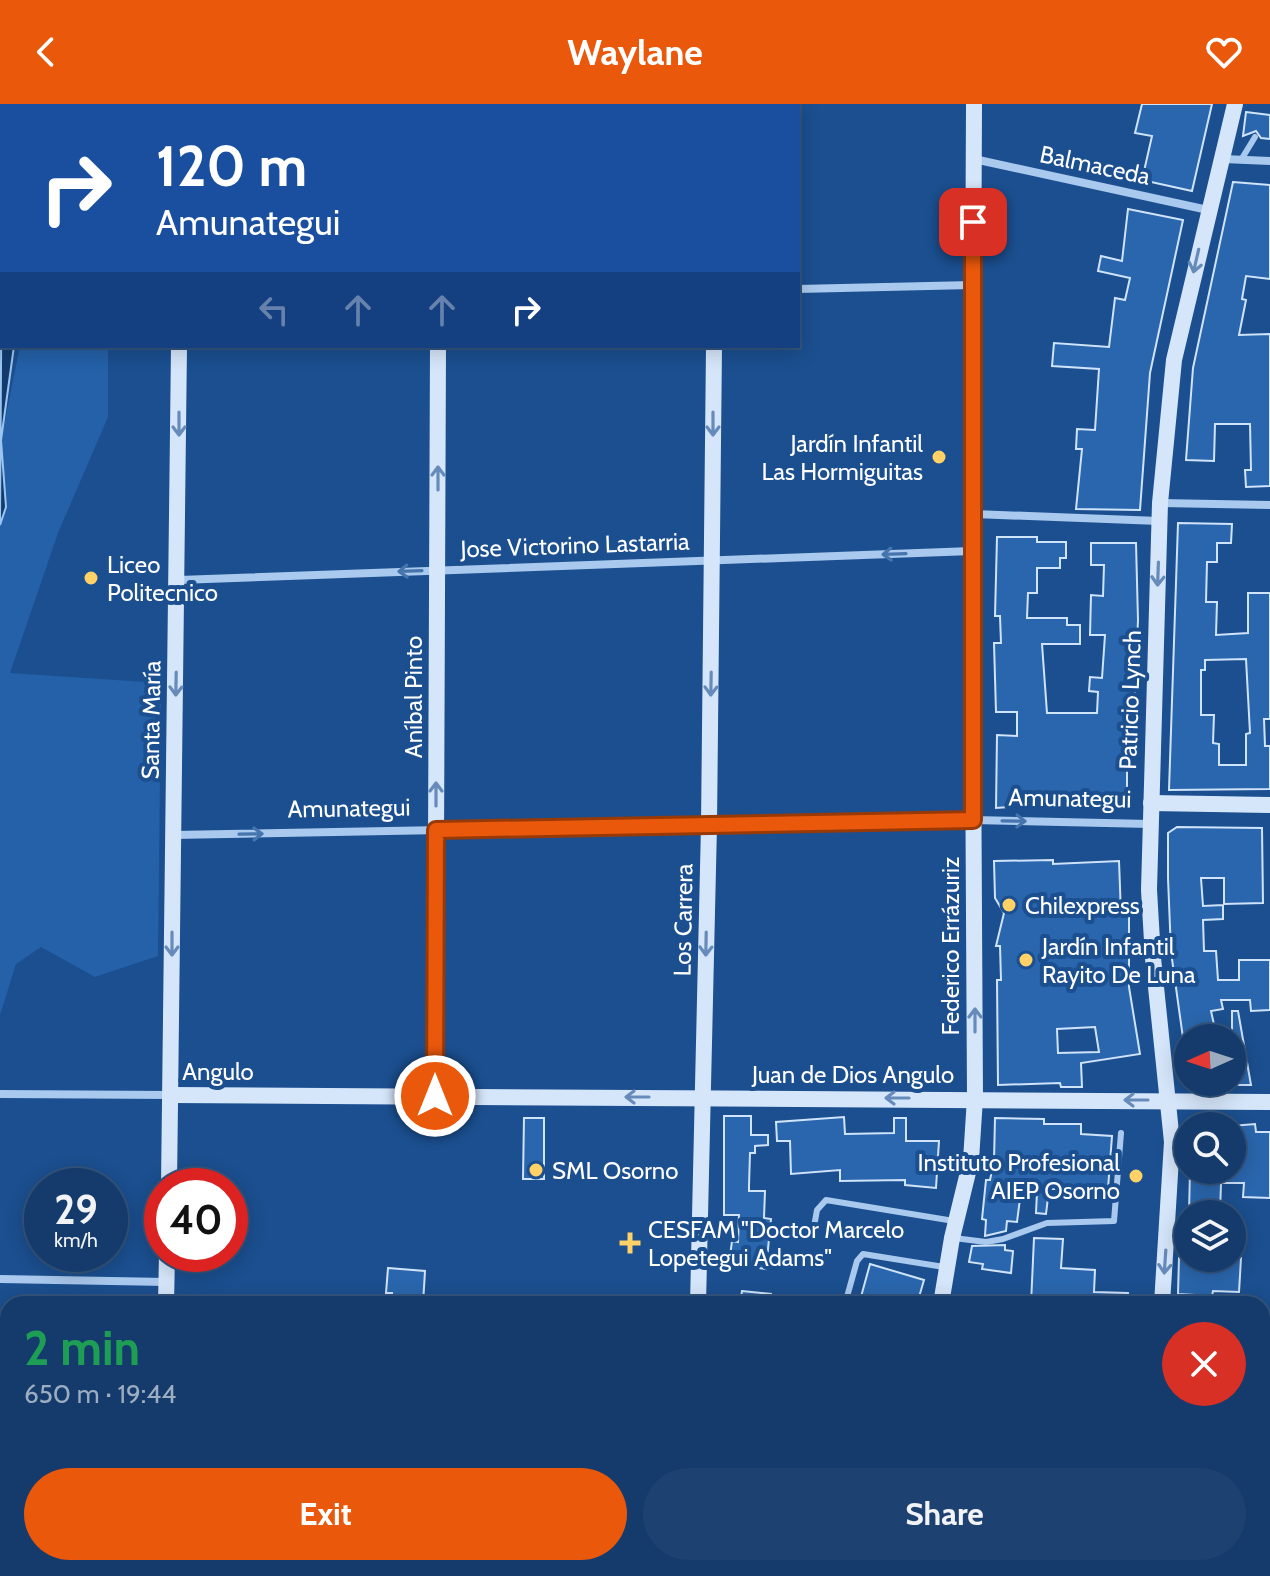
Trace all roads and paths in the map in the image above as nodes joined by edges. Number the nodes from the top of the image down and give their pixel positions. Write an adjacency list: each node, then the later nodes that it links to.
1 (974, 104): 4 (street, Federico Errázuriz)
2 (1235, 104): 5 (street, Patricio Lynch)
3 (1255, 137): 6 (lane)
4 (974, 159): 8 (street, Balmaceda); 9 (street, Federico Errázuriz)
5 (1221, 159): 6 (street); 8 (street, Patricio Lynch)
6 (1241, 160): 7 (street)
7 (1270, 161)
8 (1208, 210): 14 (street, Patricio Lynch, one-way to 14)
9 (972, 285): 10 (street); 16 (street, Federico Errázuriz)
10 (800, 289)
11 (179, 348): 21 (street, Santa María, one-way to 21)
12 (438, 348): 20 (street, Aníbal Pinto, one-way to 12)
13 (714, 348): 19 (street, Los Carrera, one-way to 19)
14 (1160, 503): 15 (street); 17 (street, Patricio Lynch)
15 (1270, 505)
16 (974, 514): 17 (street); 18 (street, Federico Errázuriz)
17 (1159, 521): 22 (street, Patricio Lynch, one-way to 22)
18 (972, 551): 19 (street, Jose Victorino Lastarria, one-way to 19); 24 (street, Federico Errázuriz)
19 (712, 561): 20 (street, Jose Victorino Lastarria); 26 (street, Los Carrera, one-way to 26)
20 (437, 570): 21 (street, Jose Victorino Lastarria, one-way to 21); 27 (street, Aníbal Pinto, one-way to 20)
21 (179, 580): 28 (street, Santa María, one-way to 28)
22 (1151, 803): 23 (street, Amunategui); 25 (street, Patricio Lynch)
23 (1270, 805)
24 (973, 820): 25 (street, Amunategui, one-way to 25); 26 (street, Amunategui); 33 (street, Federico Errázuriz, one-way to 24)
25 (1150, 824): 34 (street, Patricio Lynch)
26 (709, 825): 27 (street, Amunategui); 32 (street, Los Carrera, one-way to 32)
27 (436, 830): 28 (street, Amunategui, one-way to 27); 31 (street, Aníbal Pinto)
28 (173, 835): 30 (street, Santa María, one-way to 30)
29 (0, 1094): 30 (street, Angulo)
30 (171, 1095): 31 (street, Angulo); 37 (street, Santa María)
31 (435, 1096): 32 (street, Juan de Dios Angulo, one-way to 31)
32 (703, 1097): 33 (street, Juan de Dios Angulo, one-way to 32); 45 (street, Los Carrera)
33 (975, 1098): 34 (street, Juan de Dios Angulo, one-way to 33); 38 (street, Federico Errázuriz)
34 (1170, 1100): 35 (street, Juan de Dios Angulo); 48 (street, Patricio Lynch, one-way to 48)
35 (1270, 1102)
36 (1121, 1133): 38 (lane)
37 (169, 1168)
38 (954, 1230): 39 (lane); 40 (street, Federico Errázuriz)
39 (812, 1238)
40 (945, 1267): 46 (lane); 47 (street, Federico Errázuriz)
41 (166, 1272): 43 (street)
42 (0, 1279): 43 (street)
43 (166, 1282): 44 (street)
44 (166, 1296)
45 (698, 1296)
46 (847, 1296)
47 (942, 1296)
48 (1163, 1296)

